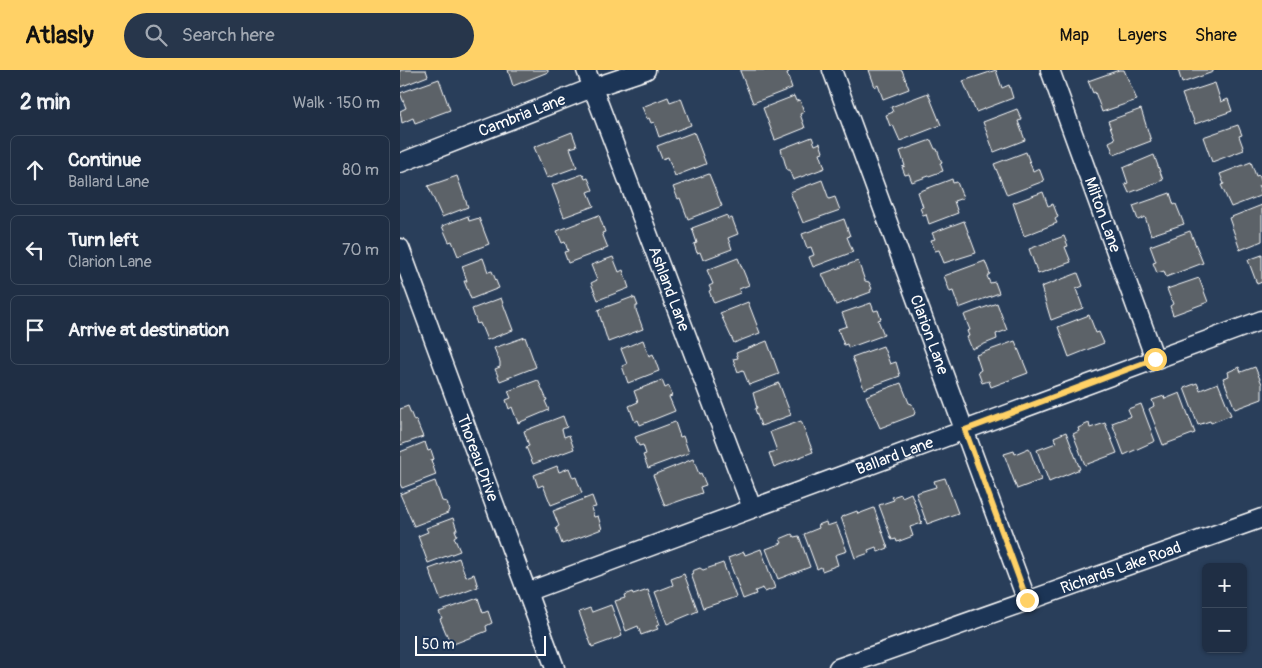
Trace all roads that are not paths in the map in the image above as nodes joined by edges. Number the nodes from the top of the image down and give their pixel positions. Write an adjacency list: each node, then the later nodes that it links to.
1 (586, 70): 5 (street, Ashland Lane)
2 (646, 70): 5 (street, Cambria Lane)
3 (832, 70): 10 (street, Clarion Lane)
4 (1050, 70): 9 (street, Milton Lane)
5 (592, 88): 6 (street, Cambria Lane); 11 (street, Ashland Lane)
6 (400, 163)
7 (400, 248): 13 (street, Thoreau Drive)
8 (1262, 320): 9 (street, Ballard Lane)
9 (1155, 359): 10 (street, Ballard Lane)
10 (965, 430): 11 (street, Ballard Lane); 14 (street, Clarion Lane)
11 (752, 508): 13 (street, Ballard Lane)
12 (1262, 518): 14 (street, Richards Lake Road)
13 (527, 592): 15 (street, Thoreau Drive)
14 (1027, 600): 16 (street, Richards Lake Road)
15 (555, 668)
16 (838, 668)

